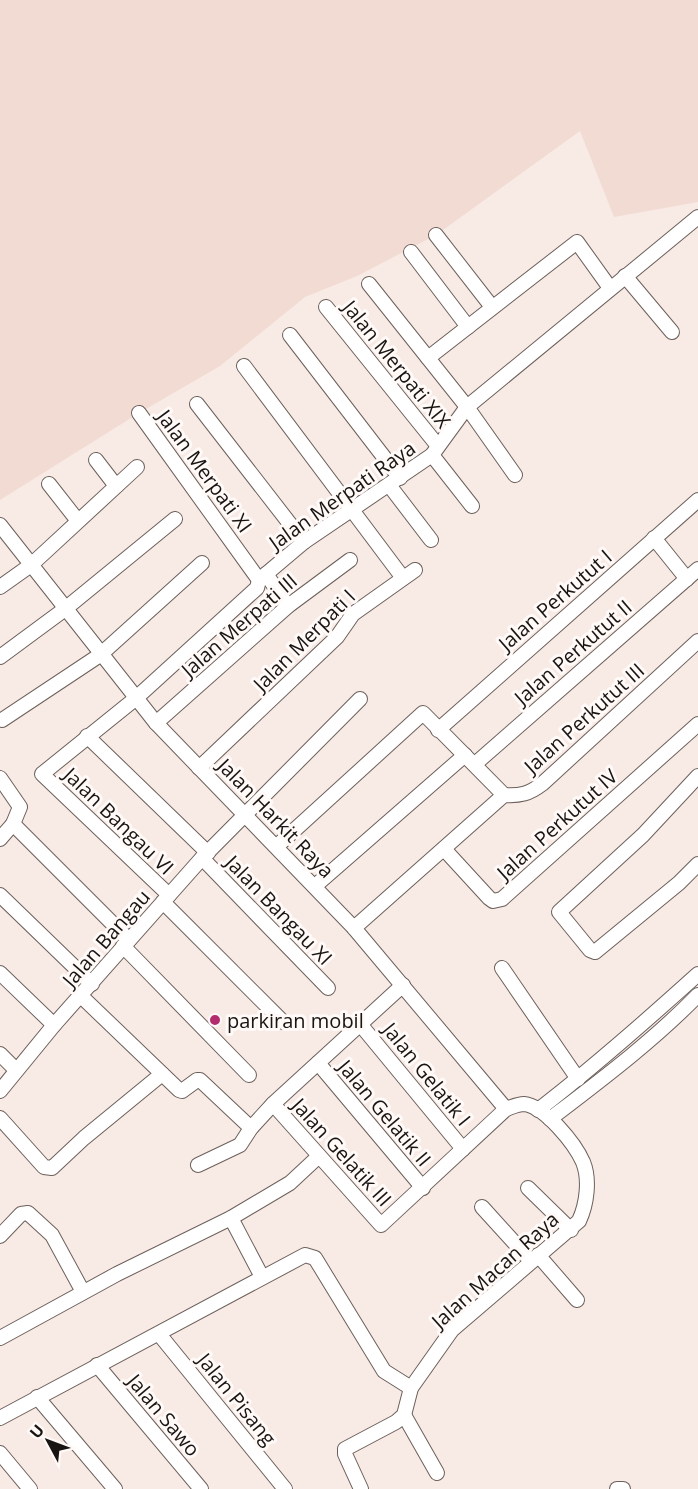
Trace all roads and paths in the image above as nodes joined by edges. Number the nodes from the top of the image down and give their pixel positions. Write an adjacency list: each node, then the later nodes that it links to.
1 (698, 218): 4 (street, Jalan Merpati Raya)
2 (436, 236): 8 (street)
3 (411, 252): 9 (street)
4 (626, 276): 6 (street, Jalan Merpati Raya); 10 (street)
5 (369, 284): 12 (street)
6 (610, 288): 8 (street); 15 (street, Jalan Merpati Raya)
7 (326, 307): 17 (street, Jalan Merpati XIX)
8 (492, 307): 9 (street)
9 (468, 327): 12 (street)
10 (672, 332)
11 (290, 335): 21 (street)
12 (428, 358): 15 (street)
13 (244, 366): 26 (street)
14 (197, 404): 33 (street)
15 (467, 407): 17 (street, Jalan Merpati Raya); 20 (street)
16 (139, 414): 39 (street, Jalan Merpati XI)
17 (435, 451): 21 (street, Jalan Merpati Raya); 25 (street, Jalan Merpati XIX)
18 (96, 460): 23 (street)
19 (137, 467): 23 (street)
20 (515, 475)
21 (395, 481): 26 (street, Jalan Merpati Raya); 31 (street)
22 (49, 484): 28 (street)
23 (116, 486): 28 (street)
24 (698, 500): 30 (street, Jalan Perkutut I)
25 (472, 506)
26 (350, 510): 33 (street, Jalan Merpati Raya); 40 (street)
27 (176, 519): 44 (street)
28 (78, 521): 36 (street)
29 (0, 525): 32 (street, Jalan Harkit Raya)
30 (654, 538): 41 (street); 53 (street, Jalan Perkutut I)
31 (431, 540)
32 (5, 542): 36 (street, Jalan Harkit Raya)
33 (304, 542): 39 (street, Jalan Merpati Raya)
34 (350, 560): 43 (street, Jalan Merpati III)
35 (202, 563): 46 (street)
36 (31, 565): 42 (street); 44 (street, Jalan Harkit Raya)
37 (698, 569): 41 (street, Jalan Perkutut II)
38 (415, 570): 40 (street, Jalan Merpati I)
39 (262, 577): 43 (street, Jalan Merpati XI); 48 (street, Jalan Merpati Raya)
40 (403, 578): 56 (street, Jalan Merpati I)
41 (687, 579): 55 (street, Jalan Perkutut II)
42 (0, 587)
43 (288, 606): 51 (street, Jalan Merpati III)
44 (65, 609): 46 (street, Jalan Harkit Raya); 47 (street)
45 (698, 641): 60 (street, Jalan Perkutut III)
46 (100, 655): 48 (street, Jalan Harkit Raya); 50 (street)
47 (0, 657)
48 (135, 699): 51 (street, Jalan Harkit Raya); 54 (street, Jalan Merpati Raya)
49 (360, 699): 61 (street, Jalan Bangau)
50 (2, 720)
51 (156, 723): 56 (street, Jalan Harkit Raya)
52 (698, 724): 65 (street, Jalan Perkutut IV)
53 (438, 730): 55 (street); 64 (street)
54 (87, 736): 57 (street, Jalan Merpati Raya); 66 (street, Jalan Bangau XI)
55 (470, 760): 60 (street); 68 (street, Jalan Perkutut II)
56 (199, 768): 61 (street, Jalan Harkit Raya)
57 (42, 774): 70 (street, Jalan Bangau VI)
58 (698, 776): 67 (street)
59 (0, 778): 62 (street)
60 (504, 795): 65 (street)
61 (245, 815): 64 (street, Jalan Harkit Raya); 66 (street, Jalan Bangau)
62 (13, 824): 63 (street); 72 (street)
63 (0, 839)
64 (276, 846): 68 (street, Jalan Harkit Raya)
65 (444, 849): 71 (street)
66 (205, 855): 70 (street, Jalan Bangau); 78 (street, Jalan Bangau XI)
67 (698, 864)
68 (315, 886): 71 (street, Jalan Harkit Raya)
69 (0, 895): 76 (street)
70 (166, 899): 72 (street, Jalan Bangau); 81 (street, Jalan Bangau VI)
71 (354, 928): 77 (street, Jalan Harkit Raya)
72 (126, 943): 76 (street, Jalan Bangau); 88 (street)
73 (502, 968): 89 (street)
74 (0, 973): 83 (street)
75 (698, 974): 89 (street)
76 (92, 984): 80 (street, Jalan Bangau)
77 (403, 985): 82 (street); 92 (street, Jalan Harkit Raya)
78 (328, 988)
79 (698, 995): 95 (street)
80 (81, 996): 83 (street, Jalan Bangau); 87 (street)
81 (283, 1022)
82 (360, 1024): 85 (street); 97 (street, Jalan Gelatik I)
83 (54, 1025): 86 (street, Jalan Bangau)
84 (0, 1054): 86 (street)
85 (318, 1063): 91 (street); 100 (street, Jalan Gelatik II)
86 (16, 1070): 90 (street, Jalan Bangau)
87 (162, 1074): 94 (street); 96 (street)
88 (249, 1075)
89 (578, 1079): 93 (street)
90 (0, 1091)
91 (273, 1104): 96 (street); 98 (street, Jalan Gelatik III)
92 (507, 1109): 93 (street); 97 (street)
93 (538, 1110): 95 (street, Jalan Macan Raya)
94 (0, 1118)
95 (550, 1119): 104 (street, Jalan Macan Raya)
96 (251, 1128): 99 (street)
97 (463, 1149): 100 (street)
98 (320, 1156): 100 (street, Jalan Gelatik III); 103 (street)
99 (198, 1165)
100 (423, 1188)
101 (528, 1188): 104 (street)
102 (482, 1207): 106 (street)
103 (231, 1218): 107 (street); 108 (street)
104 (571, 1230): 106 (street, Jalan Macan Raya)
105 (0, 1236): 108 (street)
106 (535, 1258): 109 (street); 113 (street, Jalan Macan Raya)
107 (262, 1277): 110 (street); 113 (street)
108 (83, 1292): 111 (street)
109 (577, 1300)
110 (159, 1334): 112 (street); 122 (street, Jalan Pisang)
111 (0, 1338)
112 (97, 1365): 114 (street); 121 (street, Jalan Sawo)
113 (411, 1388): 115 (street, Jalan Macan Raya)
114 (37, 1397): 116 (street); 120 (street)
115 (404, 1415): 118 (street); 123 (street)
116 (0, 1418)
117 (0, 1453): 119 (street)
118 (437, 1473)
119 (30, 1489)
120 (116, 1489)
121 (201, 1489)
122 (285, 1489)
123 (361, 1489)
124 (617, 1489): 125 (street)
125 (623, 1489)

